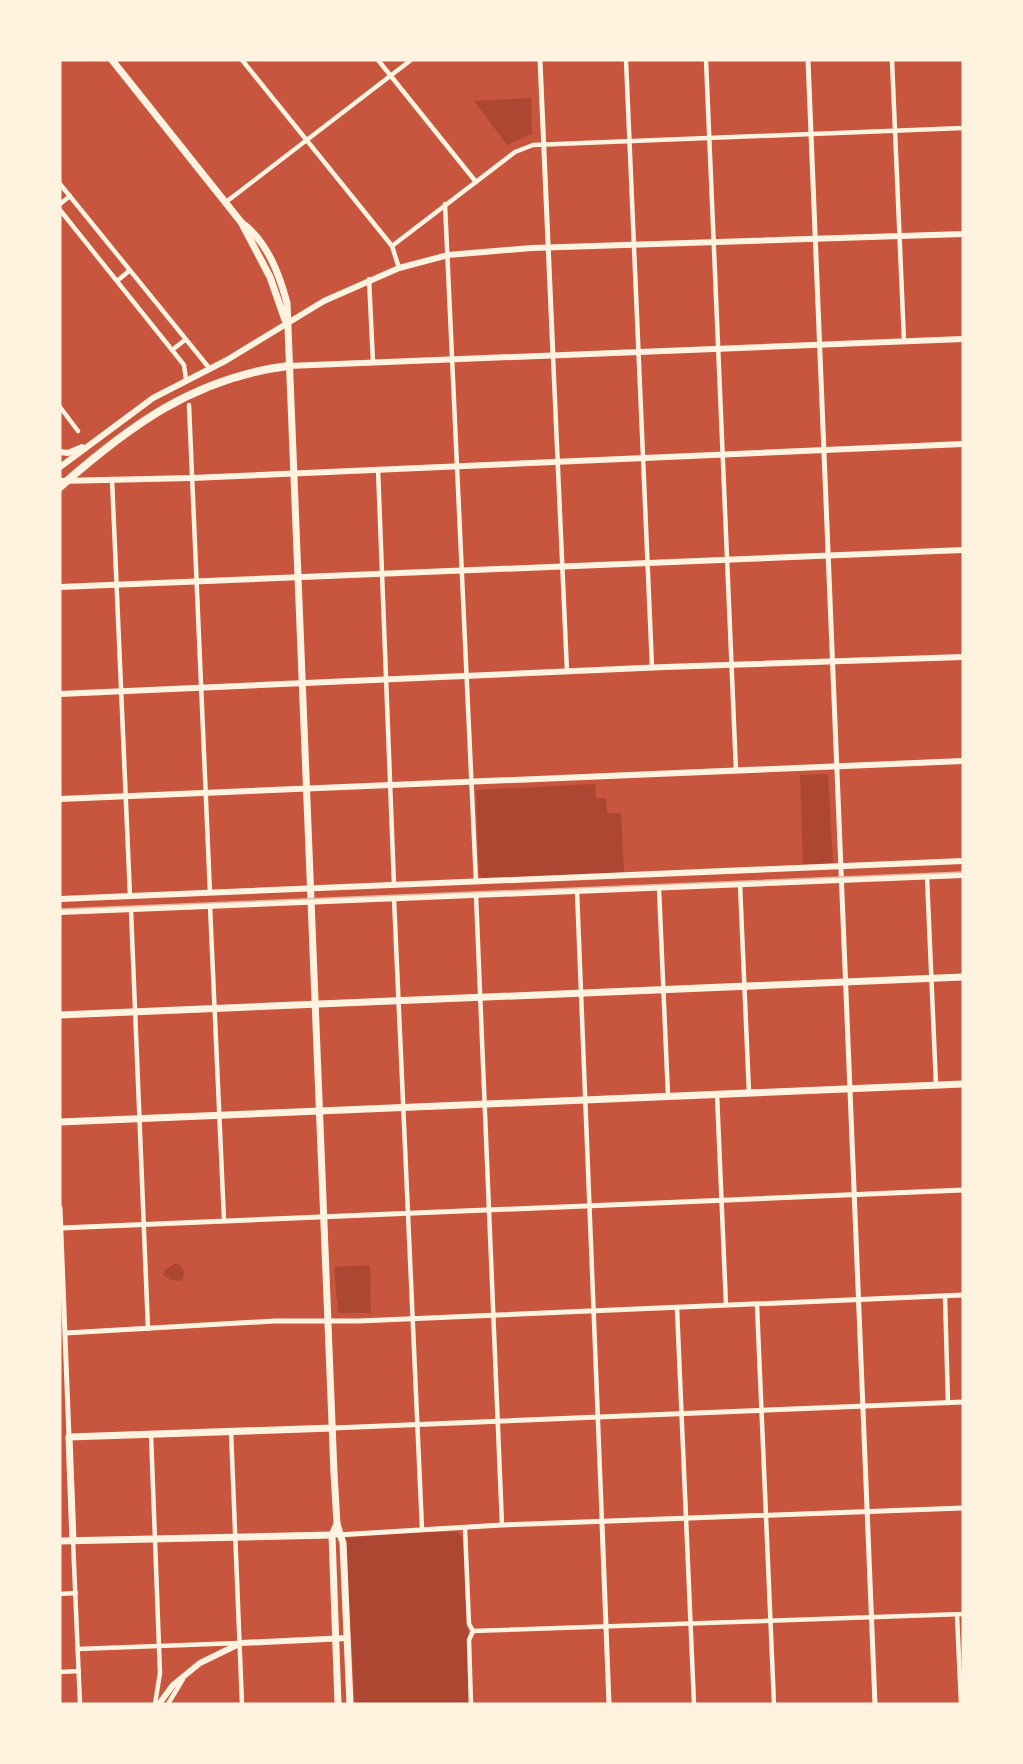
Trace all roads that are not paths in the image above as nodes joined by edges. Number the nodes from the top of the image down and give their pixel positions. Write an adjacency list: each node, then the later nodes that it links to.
1 (112, 60): 21 (main road)
2 (242, 60): 15 (street)
3 (378, 60): 10 (street)
4 (411, 60): 10 (street)
5 (540, 60): 17 (street)
6 (626, 60): 16 (street)
7 (706, 60): 14 (street)
8 (808, 60): 13 (street)
9 (892, 60): 12 (street)
10 (390, 76): 15 (street); 18 (street)
11 (963, 128): 12 (street)
12 (895, 129): 13 (street); 26 (street)
13 (810, 133): 14 (street); 27 (street)
14 (708, 138): 16 (street); 28 (street)
15 (307, 140): 21 (street); 29 (street)
16 (629, 141): 17 (street); 30 (street)
17 (543, 144): 18 (street); 31 (street)
18 (476, 182): 23 (street)
19 (60, 184): 20 (street)
20 (70, 196): 22 (street); 34 (street)
21 (226, 202): 37 (main road)
22 (60, 204)
23 (446, 204): 29 (street); 32 (street)
24 (60, 210): 36 (street)
25 (963, 234): 26 (main road)
26 (900, 236): 27 (main road); 40 (street)
27 (815, 240): 28 (main road); 41 (street)
28 (713, 242): 30 (main road); 42 (street)
29 (392, 246): 33 (street)
30 (634, 246): 31 (main road); 44 (street)
31 (549, 249): 32 (main road); 45 (street)
32 (448, 255): 33 (main road); 46 (street)
33 (399, 268): 35 (main road)
34 (129, 271): 36 (street); 39 (street)
35 (369, 279): 37 (main road); 47 (street)
36 (117, 281): 43 (street)
37 (286, 322): 48 (main road); 49 (main road)
38 (963, 339): 40 (main road)
39 (184, 340): 43 (street); 49 (street)
40 (904, 341): 41 (main road)
41 (819, 344): 42 (main road); 56 (street)
42 (718, 349): 44 (main road); 58 (street)
43 (172, 350): 50 (street)
44 (638, 352): 45 (main road); 59 (street)
45 (553, 356): 46 (main road); 60 (street)
46 (452, 359): 47 (main road); 61 (street)
47 (374, 362): 48 (main road)
48 (288, 366): 64 (main road); 68 (highway)
49 (210, 369): 50 (main road)
50 (186, 380): 55 (main road)
51 (189, 405): 65 (street)
52 (60, 407): 53 (street)
53 (78, 431)
54 (963, 444): 56 (main road)
55 (87, 445): 57 (main road); 62 (main road)
56 (824, 451): 58 (main road); 70 (street)
57 (60, 452)
58 (723, 454): 59 (main road); 71 (street)
59 (643, 458): 60 (main road); 72 (street)
60 (558, 461): 61 (main road); 73 (street)
61 (458, 466): 63 (main road); 74 (street)
62 (60, 467)
63 (378, 469): 64 (main road); 75 (street)
64 (293, 473): 65 (main road); 76 (main road)
65 (192, 478): 66 (main road); 77 (street)
66 (112, 479): 67 (main road); 78 (street)
67 (60, 481)
68 (60, 487)
69 (963, 550): 70 (main road)
70 (828, 555): 71 (main road); 81 (street)
71 (727, 561): 72 (main road); 82 (street)
72 (647, 563): 73 (main road); 83 (street)
73 (562, 567): 74 (main road); 84 (street)
74 (462, 570): 75 (main road); 85 (street)
75 (382, 574): 76 (main road); 86 (street)
76 (298, 577): 77 (main road); 87 (main road)
77 (197, 582): 78 (main road); 88 (street)
78 (117, 585): 79 (main road); 89 (street)
79 (60, 587)
80 (963, 657): 81 (main road)
81 (832, 662): 82 (main road); 92 (street)
82 (732, 664): 83 (main road); 93 (street)
83 (652, 667): 84 (main road)
84 (567, 672): 85 (main road)
85 (467, 676): 86 (main road); 94 (street)
86 (386, 680): 87 (main road); 95 (street)
87 (302, 683): 88 (main road); 96 (main road)
88 (202, 687): 89 (main road); 97 (street)
89 (121, 690): 90 (main road); 98 (street)
90 (60, 694)
91 (963, 761): 92 (main road)
92 (836, 766): 93 (main road); 101 (street)
93 (736, 771): 94 (main road)
94 (472, 783): 95 (main road); 105 (street)
95 (390, 785): 96 (main road); 107 (street)
96 (307, 788): 97 (main road); 109 (main road)
97 (205, 794): 98 (main road); 111 (street)
98 (126, 797): 99 (main road); 113 (street)
99 (60, 799)
100 (963, 861): 101 (main road)
101 (841, 866): 104 (street); 105 (main road)
102 (963, 875): 103 (main road)
103 (927, 877): 104 (main road); 121 (street)
104 (841, 880): 106 (main road); 122 (street)
105 (476, 882): 107 (main road)
106 (740, 884): 108 (main road); 123 (street)
107 (394, 885): 109 (main road)
108 (659, 888): 110 (main road); 124 (street)
109 (312, 889): 111 (main road); 116 (main road)
110 (577, 891): 112 (main road); 125 (street)
111 (210, 893): 113 (main road)
112 (476, 895): 115 (main road); 126 (street)
113 (130, 896): 114 (main road)
114 (60, 899)
115 (394, 899): 116 (main road); 127 (street)
116 (312, 902): 117 (main road); 128 (main road)
117 (210, 906): 118 (main road); 129 (street)
118 (131, 910): 119 (main road); 130 (street)
119 (60, 912)
120 (963, 977): 121 (main road)
121 (930, 978): 122 (main road); 133 (street)
122 (845, 982): 123 (main road); 134 (street)
123 (744, 988): 124 (main road); 135 (street)
124 (664, 991): 125 (main road); 137 (street)
125 (581, 994): 126 (main road); 138 (street)
126 (480, 999): 127 (main road); 139 (street)
127 (398, 1001): 128 (main road); 140 (street)
128 (315, 1005): 129 (main road); 141 (main road)
129 (215, 1011): 130 (main road); 142 (street)
130 (135, 1012): 131 (main road); 143 (street)
131 (60, 1015)
132 (963, 1084): 133 (main road)
133 (936, 1085): 134 (main road)
134 (850, 1089): 135 (main road); 146 (street)
135 (749, 1093): 136 (main road)
136 (717, 1094): 137 (main road); 147 (street)
137 (668, 1096): 138 (main road)
138 (585, 1100): 139 (main road); 148 (street)
139 (484, 1106): 140 (main road); 150 (street)
140 (404, 1107): 141 (main road); 151 (street)
141 (319, 1110): 142 (main road); 152 (main road)
142 (219, 1116): 143 (main road); 153 (street)
143 (140, 1119): 144 (main road); 154 (street)
144 (60, 1122)
145 (963, 1190): 146 (street)
146 (854, 1194): 147 (street); 158 (street)
147 (721, 1200): 148 (street); 159 (street)
148 (589, 1204): 150 (street); 162 (street)
149 (60, 1208): 155 (street)
150 (488, 1209): 151 (street); 163 (street)
151 (409, 1212): 152 (street); 164 (street)
152 (324, 1215): 153 (street); 165 (main road)
153 (224, 1220): 154 (street)
154 (144, 1224): 155 (street); 166 (street)
155 (61, 1228): 167 (street)
156 (945, 1296): 157 (street); 158 (street); 169 (street)
157 (963, 1296)
158 (858, 1301): 160 (street); 170 (street)
159 (726, 1305): 160 (street); 161 (street)
160 (757, 1305): 171 (street)
161 (677, 1308): 162 (street); 172 (street)
162 (594, 1311): 163 (street); 173 (street)
163 (493, 1315): 164 (street); 174 (street)
164 (412, 1318): 165 (street); 175 (street)
165 (329, 1319): 166 (street); 176 (main road)
166 (148, 1329): 167 (street)
167 (66, 1333): 179 (street)
168 (963, 1402): 169 (street)
169 (948, 1403): 170 (street)
170 (863, 1406): 171 (street); 181 (street)
171 (761, 1410): 172 (street); 182 (street)
172 (681, 1414): 173 (street); 183 (street)
173 (598, 1417): 174 (street); 184 (street)
174 (498, 1422): 175 (street); 186 (street)
175 (417, 1425): 176 (street); 188 (street)
176 (333, 1428): 177 (main road); 185 (main road)
177 (231, 1431): 178 (main road); 191 (street)
178 (151, 1434): 179 (main road); 192 (street)
179 (69, 1437): 193 (main road)
180 (963, 1508): 181 (street)
181 (867, 1513): 182 (street); 198 (street)
182 (766, 1516): 183 (street); 199 (street)
183 (686, 1519): 184 (street); 200 (street)
184 (602, 1523): 186 (street); 201 (street)
185 (337, 1524): 189 (main road); 190 (main road)
186 (502, 1526): 187 (street)
187 (465, 1528): 188 (street); 202 (street)
188 (422, 1529): 190 (street)
189 (332, 1535): 190 (street); 191 (main road); 203 (main road)
190 (343, 1535): 204 (main road)
191 (236, 1537): 192 (main road); 205 (street)
192 (156, 1539): 193 (main road); 206 (street)
193 (73, 1540): 194 (main road); 195 (street)
194 (60, 1541)
195 (76, 1593): 196 (street); 207 (street)
196 (60, 1594)
197 (960, 1614): 198 (street); 222 (street)
198 (872, 1616): 199 (street); 221 (street)
199 (771, 1621): 200 (street); 220 (street)
200 (691, 1624): 201 (street); 219 (street)
201 (606, 1627): 202 (street); 218 (street)
202 (473, 1631): 217 (street)
203 (336, 1638): 204 (main road); 205 (main road); 215 (main road)
204 (347, 1638): 216 (main road)
205 (242, 1643): 206 (street); 210 (main road); 214 (street)
206 (159, 1646): 207 (street); 212 (street)
207 (78, 1648): 208 (street)
208 (79, 1671): 209 (street); 211 (street)
209 (60, 1672)
210 (188, 1672): 212 (main road); 213 (street)
211 (80, 1704)
212 (157, 1704)
213 (168, 1704)
214 (242, 1704)
215 (338, 1704)
216 (350, 1704)
217 (471, 1704)
218 (609, 1704)
219 (694, 1704)
220 (774, 1704)
221 (875, 1704)
222 (961, 1704)

